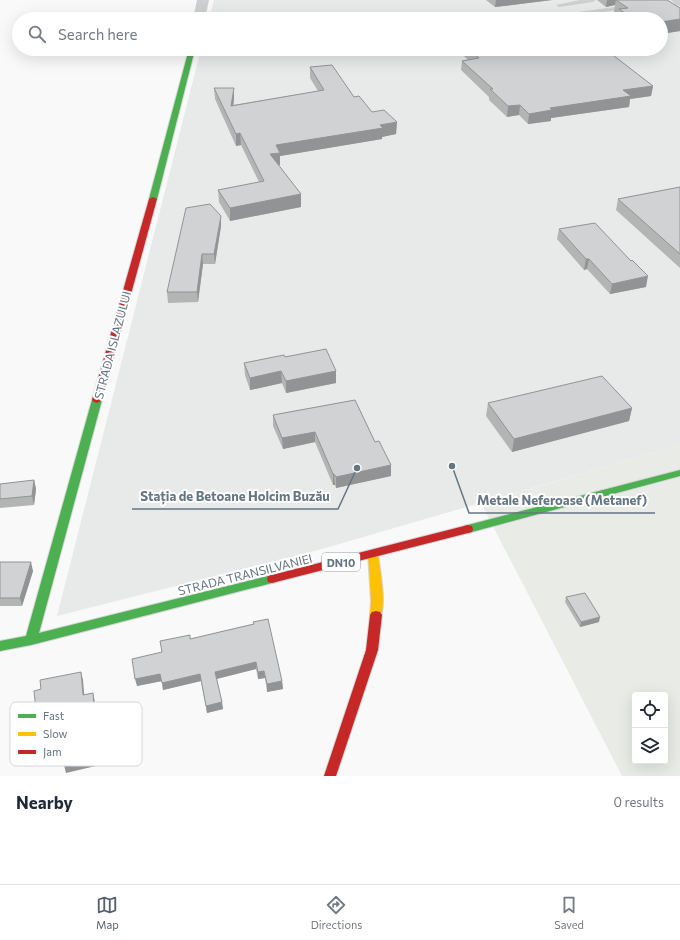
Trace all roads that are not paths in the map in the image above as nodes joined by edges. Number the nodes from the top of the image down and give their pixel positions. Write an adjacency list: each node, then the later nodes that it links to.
1 (203, 0): 5 (street)
2 (593, 0): 3 (lane)
3 (559, 5)
4 (639, 6): 6 (lane)
5 (200, 12)
6 (593, 12)
7 (190, 56): 10 (street, STRADA ISLAZULUI)
8 (680, 473): 9 (street, STRADA TRANSILVANIEI / DN10)
9 (373, 554): 10 (street, STRADA TRANSILVANIEI / DN10); 12 (street)
10 (31, 640): 11 (street, STRADA TRANSILVANIEI / DN10)
11 (0, 646)
12 (330, 776)

